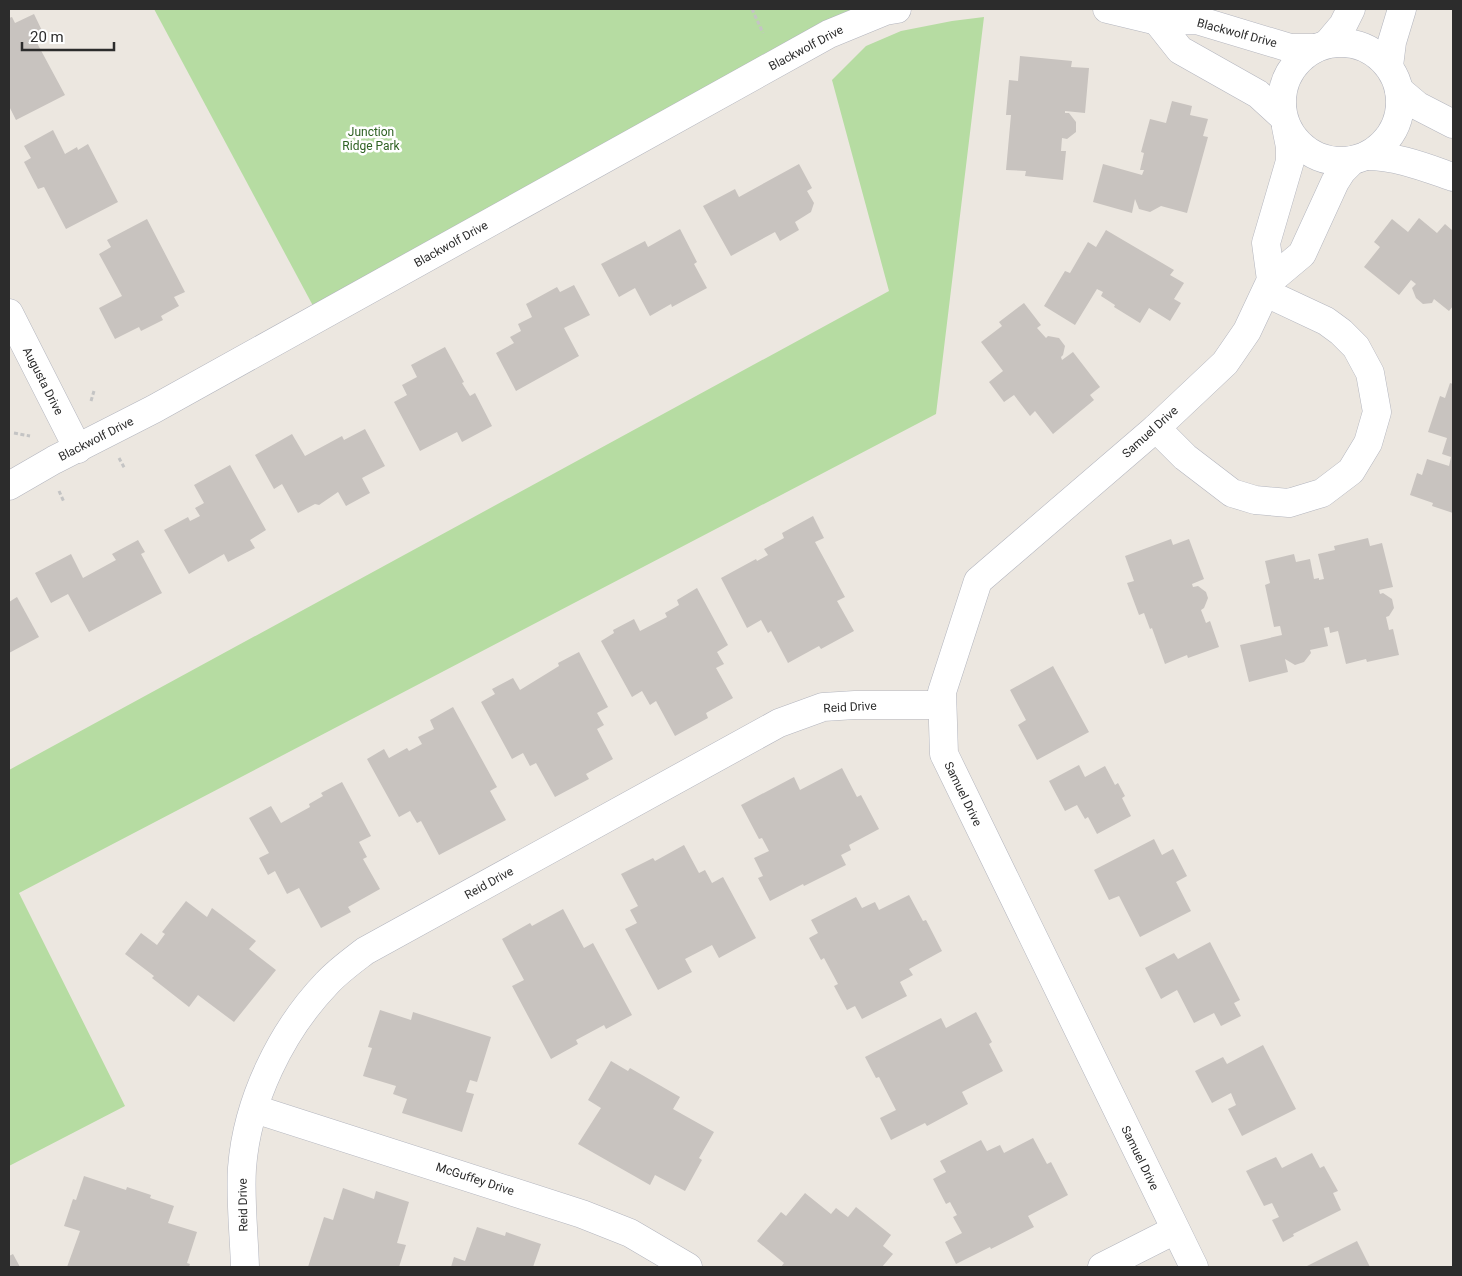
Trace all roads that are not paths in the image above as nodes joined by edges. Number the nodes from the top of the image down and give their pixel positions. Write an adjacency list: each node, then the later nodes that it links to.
1 (897, 9): 15 (street, Blackwolf Drive)
2 (1107, 9): 5 (street, Blackwolf Drive)
3 (1351, 9): 6 (street)
4 (1402, 9): 7 (street)
5 (1157, 20): 6 (street, Blackwolf Drive); 8 (street)
6 (1322, 46): 7 (street); 8 (street)
7 (1394, 78): 9 (street); 10 (street)
8 (1284, 122): 10 (street); 12 (street)
9 (1453, 124)
10 (1359, 158): 11 (street); 12 (street, Samuel Drive)
11 (1453, 177)
12 (1268, 287): 14 (street, Samuel Drive); 14 (street)
13 (9, 313): 15 (street, Augusta Drive)
14 (1156, 428): 17 (street, Samuel Drive)
15 (78, 448): 16 (street, Blackwolf Drive)
16 (9, 486)
17 (942, 705): 18 (street, Reid Drive); 19 (street, Samuel Drive)
18 (254, 1109): 20 (street, Reid Drive); 21 (street, McGuffey Drive)
19 (1175, 1230): 22 (street); 23 (street, Samuel Drive)
20 (245, 1267)
21 (688, 1267)
22 (1102, 1267)
23 (1194, 1267)

